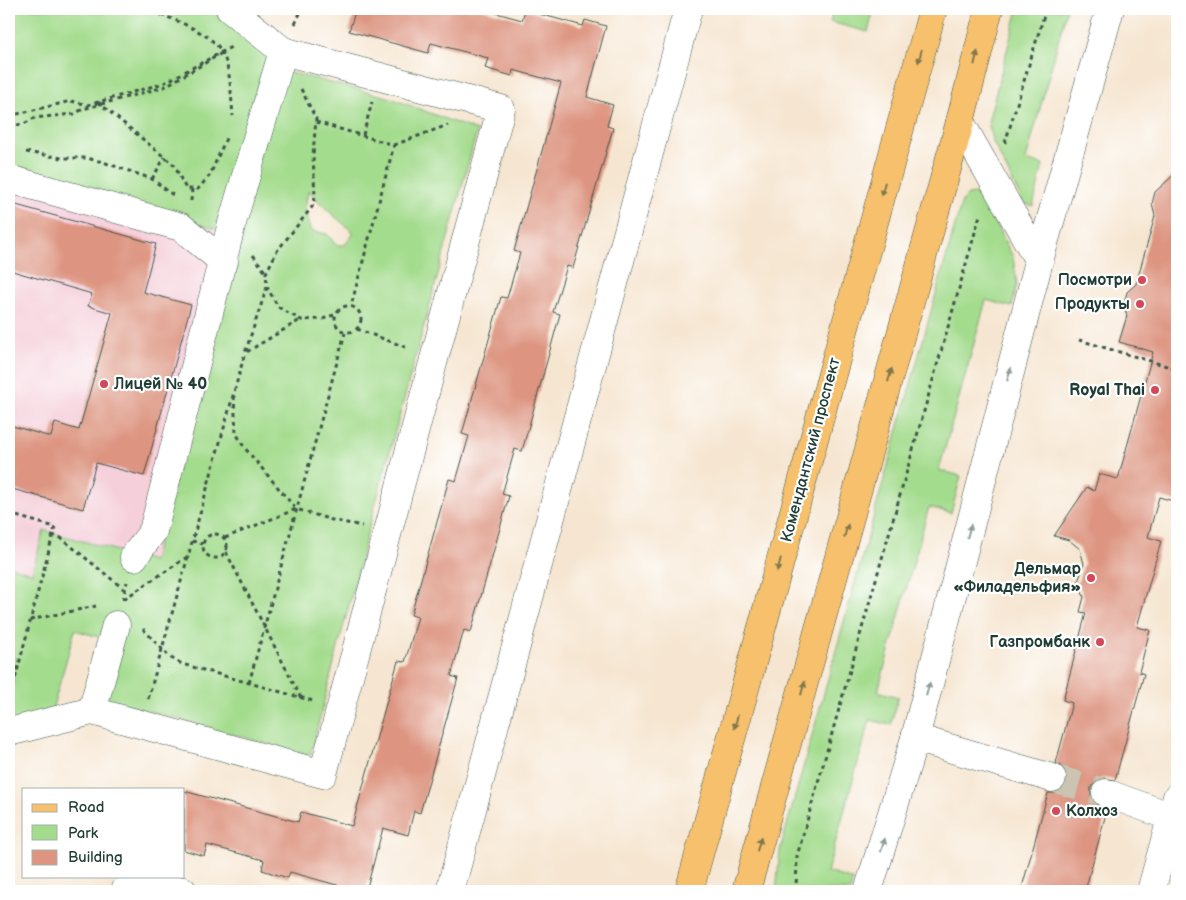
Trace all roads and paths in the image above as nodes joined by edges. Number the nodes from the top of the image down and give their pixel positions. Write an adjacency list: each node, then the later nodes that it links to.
1 (146, 9): 10 (path)
2 (230, 9): 8 (street)
3 (688, 9): 71 (street)
4 (933, 9): 72 (main road, Комендантский проспект, one-way to 72)
5 (989, 9): 18 (main road, one-way to 5)
6 (1046, 9): 23 (path)
7 (1110, 9): 32 (street)
8 (261, 34): 9 (street); 10 (path)
9 (283, 50): 33 (street); 63 (street)
10 (222, 52): 13 (path); 15 (path)
11 (300, 86): 16 (path)
12 (374, 92): 21 (path)
13 (99, 104): 14 (path); 19 (path); 25 (path)
14 (9, 116)
15 (233, 120)
16 (316, 122): 21 (path); 34 (path)
17 (456, 122): 22 (path)
18 (960, 122): 32 (street); 73 (main road, one-way to 18)
19 (9, 126)
20 (229, 129): 28 (path)
21 (363, 135): 22 (path)
22 (394, 145): 35 (path)
23 (1004, 146)
24 (18, 151): 27 (path)
25 (164, 157): 27 (path); 28 (path)
26 (9, 179): 33 (street)
27 (152, 179): 29 (path)
28 (192, 189): 30 (path)
29 (180, 199)
30 (187, 204)
31 (982, 208): 74 (path)
32 (1039, 261): 65 (street, one-way to 32)
33 (224, 262): 53 (street)
34 (267, 287): 37 (path); 42 (path)
35 (351, 306): 36 (path); 38 (path)
36 (336, 314): 37 (path); 39 (path)
37 (301, 320): 42 (path)
38 (357, 329): 39 (path); 41 (path)
39 (345, 333): 45 (path)
40 (1079, 340): 43 (path)
41 (417, 351)
42 (245, 353): 44 (path)
43 (1177, 369)
44 (234, 393): 45 (path); 50 (path)
45 (296, 509): 47 (path); 49 (path); 56 (path)
46 (9, 514): 48 (path)
47 (352, 524)
48 (52, 535): 54 (path); 61 (path)
49 (225, 538): 51 (path); 52 (path)
50 (192, 541): 51 (path); 57 (path)
51 (203, 544): 52 (path)
52 (226, 552): 56 (path)
53 (134, 557): 54 (path)
54 (125, 590): 55 (path)
55 (127, 615): 57 (path); 62 (street)
56 (264, 628): 58 (path); 59 (path)
57 (162, 649): 58 (path); 63 (path)
58 (249, 683): 59 (path)
59 (301, 698): 60 (path)
60 (315, 701)
61 (9, 702)
62 (92, 711): 63 (street); 64 (street)
63 (141, 724)
64 (9, 732)
65 (915, 738): 66 (street); 75 (street, one-way to 65)
66 (1052, 778)
67 (1106, 793): 68 (street)
68 (1175, 811): 76 (street)
69 (125, 891): 70 (street)
70 (183, 891)
71 (450, 891)
72 (689, 891)
73 (746, 891)
74 (796, 891)
75 (868, 891)
76 (1151, 891)

